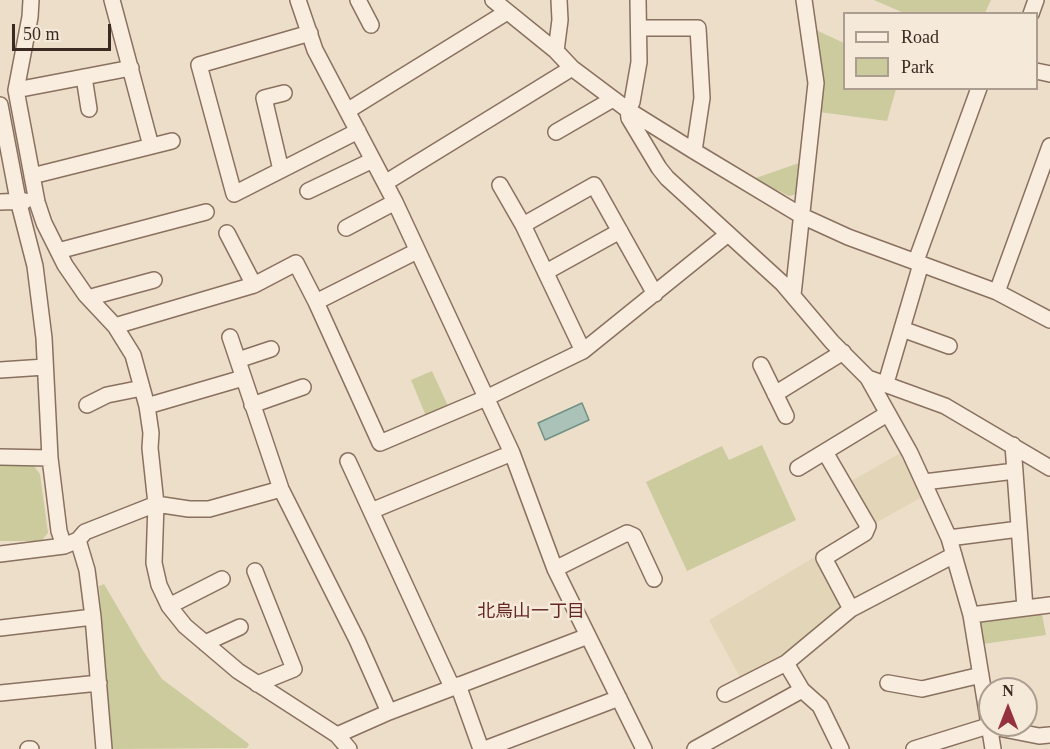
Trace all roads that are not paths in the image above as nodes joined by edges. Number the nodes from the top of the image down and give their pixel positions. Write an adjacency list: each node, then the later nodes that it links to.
1 (31, 0): 17 (street)
2 (112, 0): 14 (street)
3 (298, 0): 12 (street)
4 (358, 0): 10 (street)
5 (493, 0): 9 (street)
6 (559, 0): 13 (street)
7 (638, 0): 11 (street)
8 (804, 0): 42 (street)
9 (507, 12): 13 (street); 24 (street)
10 (371, 25)
11 (639, 28): 23 (street); 30 (street)
12 (310, 33): 24 (street); 32 (street)
13 (556, 51): 15 (street)
14 (131, 68): 16 (street); 28 (street)
15 (572, 68): 20 (street); 34 (street)
16 (84, 77): 17 (street); 22 (street)
17 (16, 90): 33 (street)
18 (977, 90): 50 (street)
19 (284, 93): 32 (street)
20 (613, 99): 23 (street); 26 (street)
21 (0, 105): 37 (street)
22 (89, 109)
23 (628, 110): 30 (street); 47 (street)
24 (347, 111): 25 (street)
25 (358, 131): 31 (street); 32 (street)
26 (556, 132)
27 (172, 141): 28 (street)
28 (151, 146): 33 (street)
29 (1050, 146): 54 (street)
30 (694, 152): 42 (street)
31 (373, 160): 34 (street); 36 (street)
32 (281, 170)
33 (32, 176): 39 (street)
34 (385, 183): 40 (street)
35 (500, 185): 43 (street)
36 (308, 191)
37 (18, 200): 38 (street); 39 (street); 69 (street)
38 (0, 202)
39 (37, 202): 48 (street)
40 (395, 202): 44 (street); 49 (street)
41 (206, 212): 48 (street)
42 (802, 216): 50 (street); 56 (street)
43 (523, 225): 45 (street); 51 (street)
44 (346, 228)
45 (620, 231): 51 (street); 55 (street)
46 (227, 233): 53 (street)
47 (728, 234): 55 (street); 56 (street)
48 (57, 251): 57 (street)
49 (417, 251): 58 (street); 77 (street)
50 (918, 262): 54 (street); 61 (street)
51 (546, 272): 65 (street)
52 (154, 280): 57 (street)
53 (254, 285): 58 (street); 60 (street)
54 (997, 292): 59 (street)
55 (655, 294): 65 (street)
56 (794, 295): 66 (street)
57 (91, 300): 60 (street)
58 (316, 302): 77 (street)
59 (1050, 320)
60 (115, 326): 75 (street)
61 (902, 329): 63 (street); 73 (street)
62 (230, 337): 67 (street)
63 (949, 346)
64 (271, 349): 67 (street)
65 (583, 351): 77 (street)
66 (843, 352): 72 (street); 76 (street)
67 (238, 360): 71 (street)
68 (761, 365): 76 (street)
69 (45, 367): 70 (street); 87 (street)
70 (0, 370)
71 (243, 378): 79 (street); 80 (street)
72 (868, 378): 73 (street); 81 (street)
73 (886, 383): 83 (street)
74 (303, 387): 79 (street)
75 (142, 388): 78 (street); 80 (street)
76 (775, 394): 82 (street)
77 (486, 398): 85 (street)
78 (87, 405)
79 (252, 405): 93 (street)
80 (147, 406): 94 (street)
81 (887, 414): 84 (street); 92 (street)
82 (786, 416)
83 (1013, 445): 90 (street); 91 (street)
84 (825, 452): 89 (street); 108 (street)
85 (512, 453): 95 (street); 101 (street)
86 (0, 457): 87 (street)
87 (50, 458): 98 (street)
88 (348, 461): 95 (street)
89 (798, 468)
90 (1050, 468)
91 (1015, 471): 92 (street); 96 (street)
92 (924, 482): 97 (street)
93 (281, 489): 94 (street); 125 (street)
94 (156, 504): 98 (street); 106 (street)
95 (371, 511): 120 (street)
96 (1019, 529): 97 (street); 107 (street)
97 (949, 538): 100 (street)
98 (71, 543): 99 (street); 110 (street)
99 (0, 554)
100 (954, 555): 108 (street); 109 (street)
101 (555, 568): 104 (street); 113 (street)
102 (255, 571): 119 (street)
103 (222, 579): 106 (street)
104 (654, 579)
105 (1050, 605): 107 (street)
106 (169, 606): 114 (street)
107 (1025, 608): 109 (street)
108 (851, 609): 115 (street)
109 (971, 615): 116 (street)
110 (93, 617): 112 (street); 117 (street)
111 (240, 627): 114 (street)
112 (0, 628)
113 (588, 636): 120 (street); 124 (street)
114 (205, 643): 119 (street)
115 (786, 663): 121 (street); 123 (street)
116 (981, 675): 118 (street)
117 (99, 683): 122 (street); 129 (street)
118 (888, 683)
119 (257, 684): 127 (street)
120 (455, 686): 125 (street); 130 (street)
121 (802, 690): 128 (street); 132 (street)
122 (0, 693)
123 (725, 694)
124 (619, 699): 130 (street); 131 (street)
125 (389, 712): 127 (street)
126 (978, 729): 133 (street)
127 (343, 744)
128 (836, 747)
129 (104, 749)
130 (483, 749)
131 (644, 749)
132 (695, 749)
133 (914, 749)

